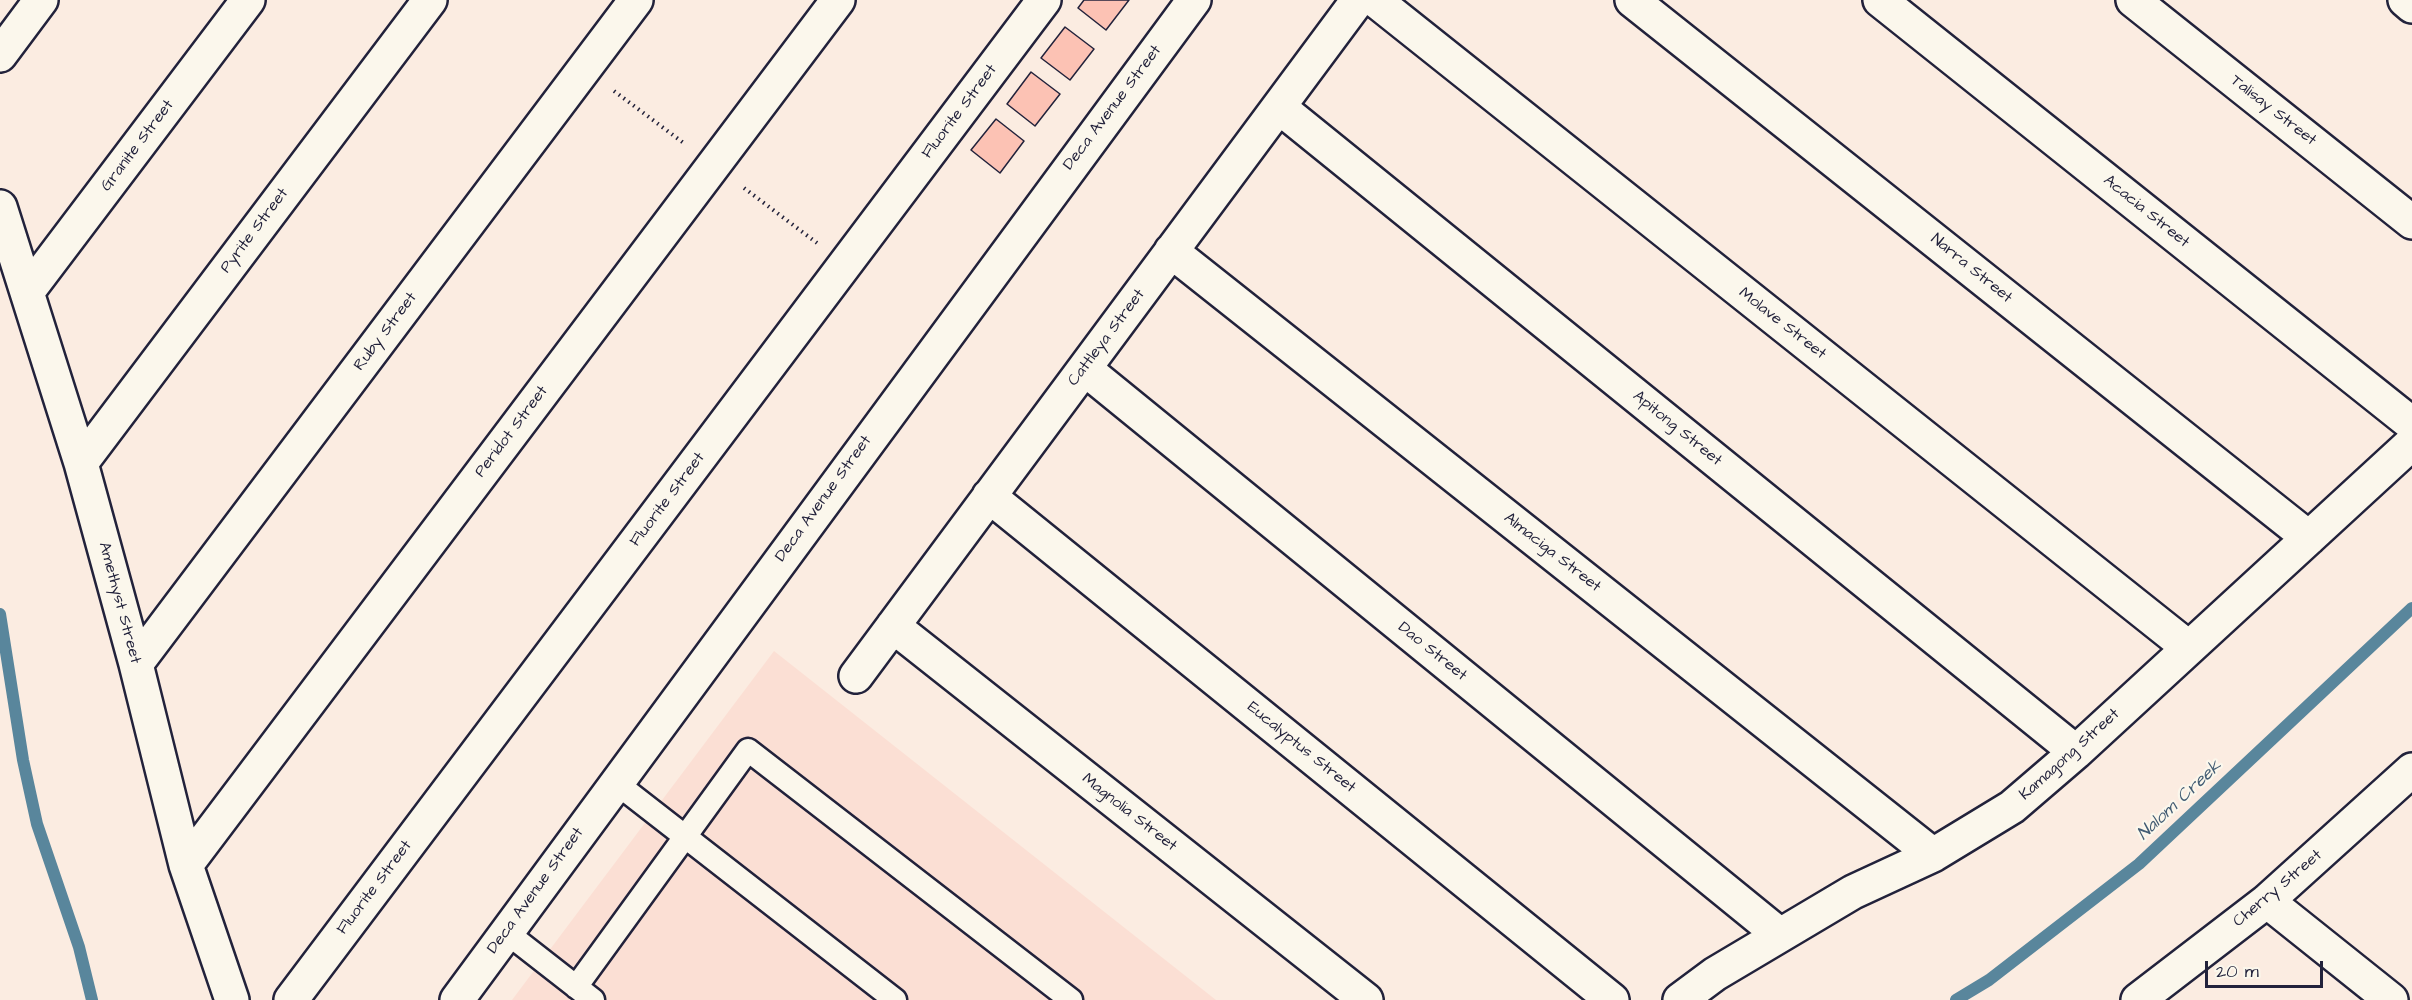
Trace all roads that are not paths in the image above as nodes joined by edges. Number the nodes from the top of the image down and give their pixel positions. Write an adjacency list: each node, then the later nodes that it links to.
1 (41, 0): 15 (street)
2 (248, 0): 20 (street, Granite Street)
3 (430, 0): 24 (street, Pyrite Street)
4 (636, 0): 29 (street, Ruby Street)
5 (838, 0): 36 (street, Peridot Street)
6 (1044, 0): 43 (street, Fluorite Street)
7 (1194, 0): 32 (street, Deca Avenue Street)
8 (1358, 0): 16 (street, Cattleya Street)
9 (1375, 0): 28 (street, Molave Street)
10 (1632, 0): 26 (street, Narra Street)
11 (1880, 0): 22 (street, Acacia Street)
12 (2133, 0): 18 (street, Talisay Street)
13 (2405, 0): 14 (street)
14 (2412, 6)
15 (0, 55)
16 (1279, 106): 19 (street, Cattleya Street); 31 (street, Apitong Street)
17 (0, 207): 20 (street, Amethyst Street)
18 (2412, 222)
19 (1171, 251): 21 (street, Cattleya Street); 35 (street, Almaciga Street)
20 (28, 291): 24 (street, Amethyst Street)
21 (1084, 369): 25 (street, Cattleya Street); 39 (street, Dao Street)
22 (2412, 424)
23 (2412, 443): 26 (street, Kamagong Street)
24 (81, 463): 29 (street, Amethyst Street)
25 (989, 496): 27 (street, Cattleya Street); 48 (street, Eucalyptus Street)
26 (2309, 538): 28 (street, Kamagong Street)
27 (893, 626): 30 (street, Cattleya Street); 47 (street, Magnolia Street)
28 (2189, 648): 31 (street, Kamagong Street)
29 (136, 664): 36 (street, Amethyst Street)
30 (856, 676)
31 (2076, 752): 35 (street, Kamagong Street)
32 (615, 782): 34 (lane); 38 (street, Deca Avenue Street)
33 (2407, 784): 37 (street, Cherry Street)
34 (685, 837): 40 (lane); 45 (lane); 46 (lane)
35 (1933, 855): 39 (street, Kamagong Street)
36 (186, 865): 42 (street, Amethyst Street)
37 (2267, 901): 41 (street, Cherry Street); 50 (street)
38 (506, 932): 40 (lane); 44 (street, Deca Avenue Street)
39 (1780, 935): 49 (street, Kamagong Street)
40 (585, 993)
41 (2143, 999)
42 (232, 1000)
43 (291, 1000)
44 (457, 1000)
45 (895, 1000)
46 (1071, 1000)
47 (1366, 1000)
48 (1612, 1000)
49 (1680, 1000)
50 (2391, 1000)

